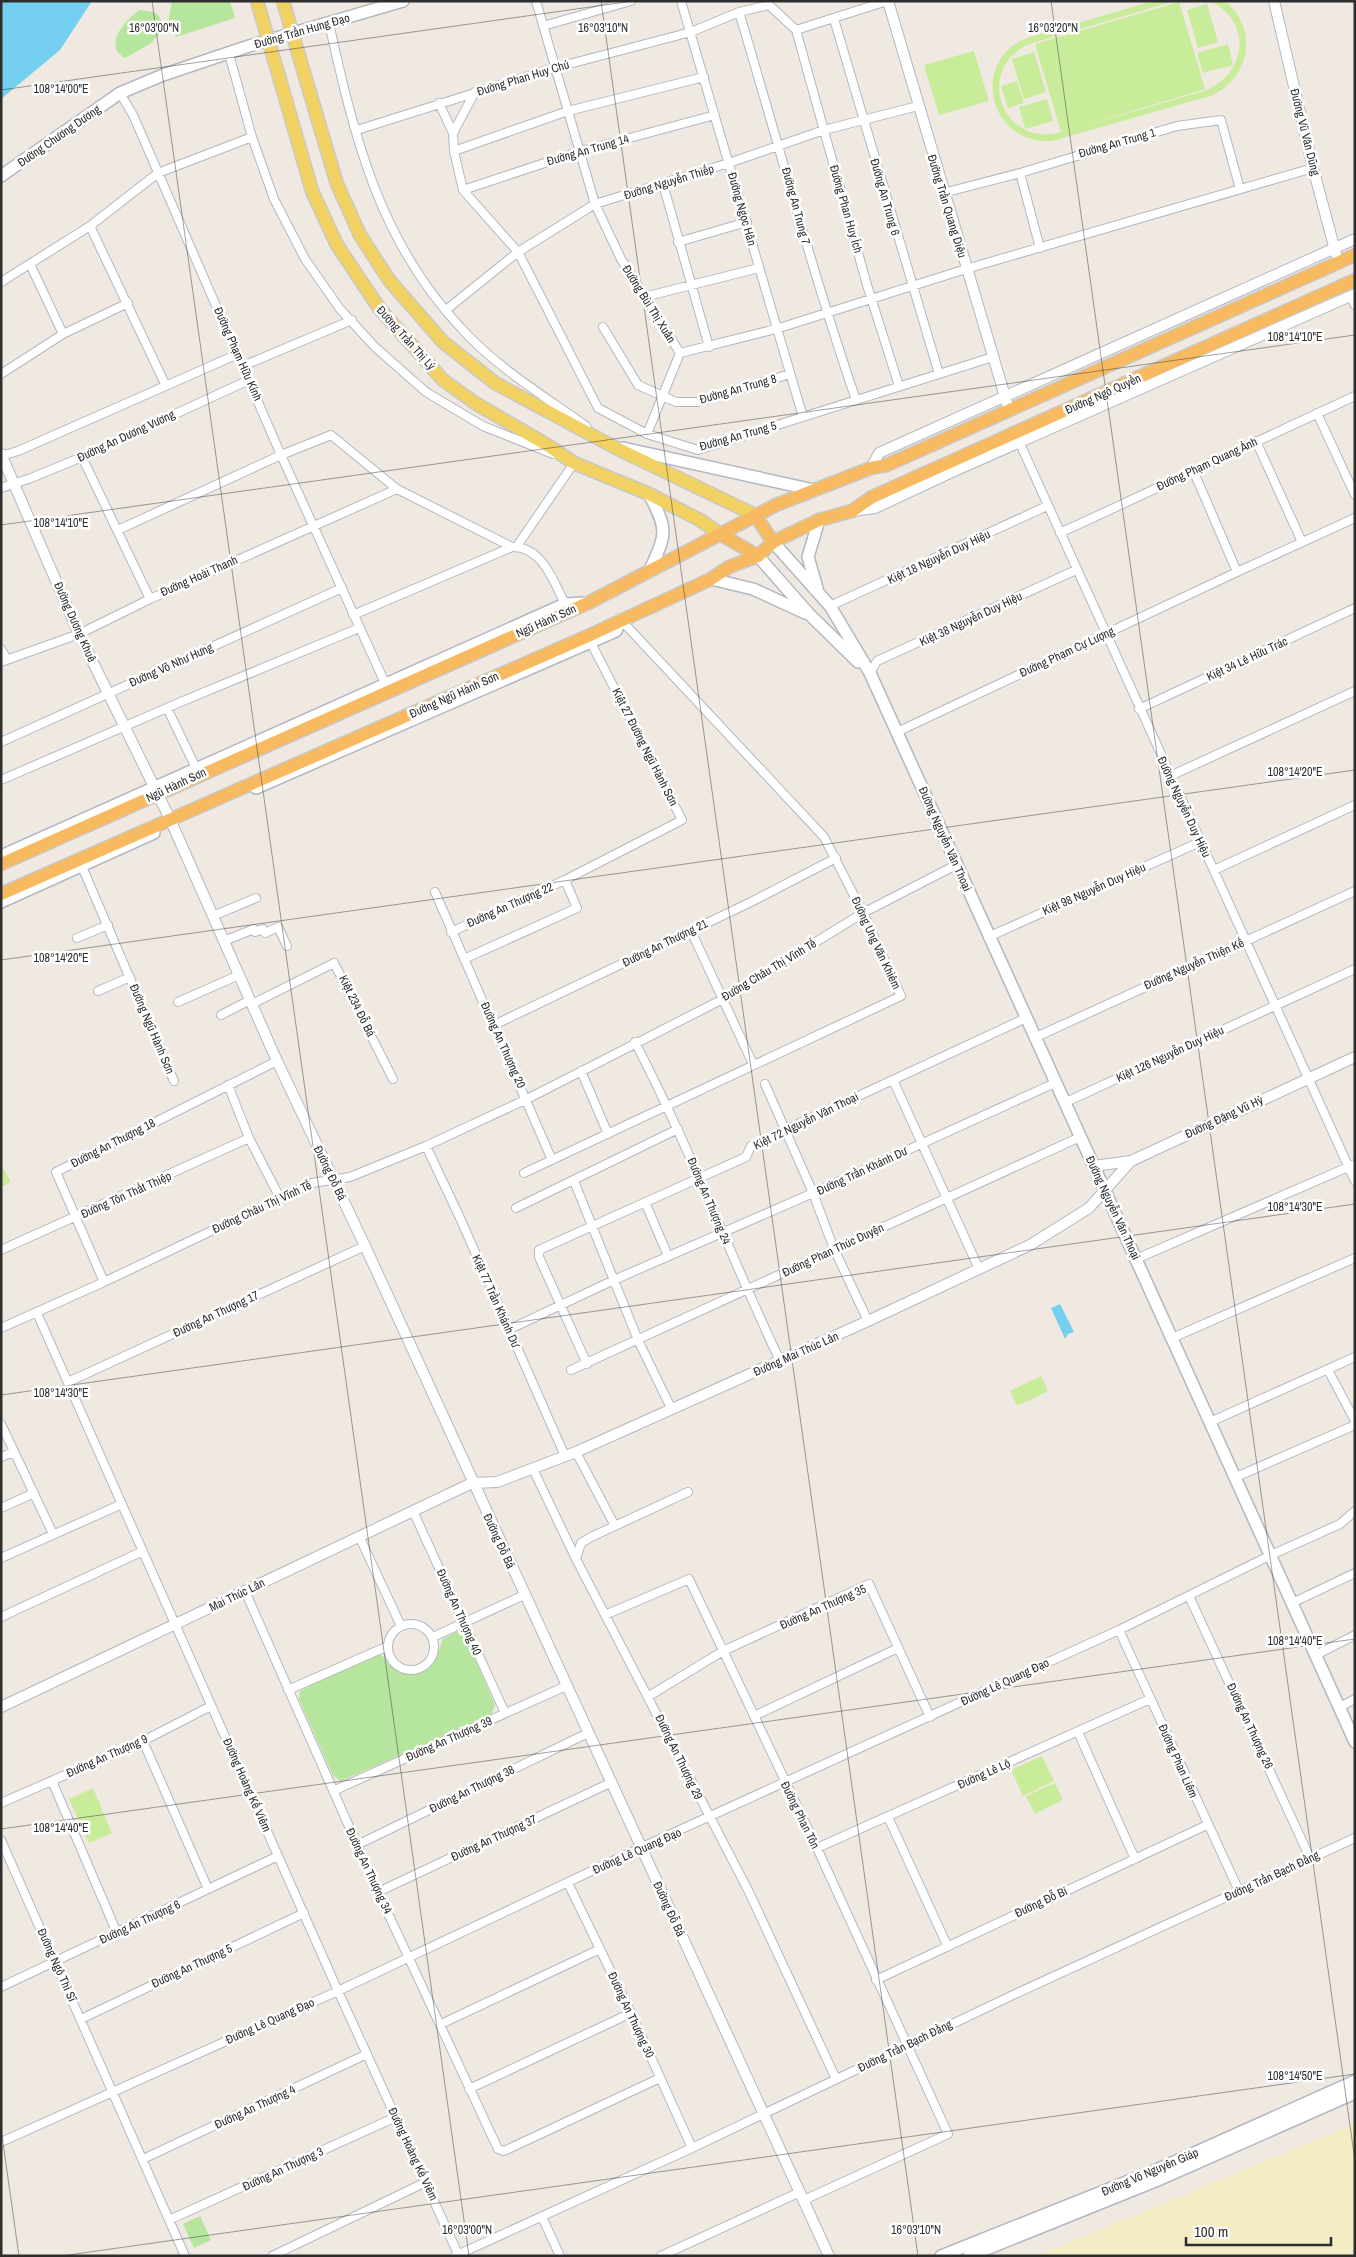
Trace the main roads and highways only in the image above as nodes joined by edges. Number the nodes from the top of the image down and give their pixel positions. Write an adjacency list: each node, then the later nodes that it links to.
1 (257, 1): 11 (main road, Đường Trần Thị Lý, bridge)
2 (284, 1): 9 (main road, Đường Trần Thị Lý, bridge)
3 (403, 1): 4 (main road, Đường Trần Hưng Đạo)
4 (229, 54): 5 (main road, Đường Chương Dương)
5 (1, 176)
6 (1355, 255): 7 (highway, Đường Ngô Quyền)
7 (1339, 262): 8 (highway); 10 (highway, Đường Ngô Quyền)
8 (1350, 282): 13 (highway, Đường Ngô Quyền)
9 (614, 446): 10 (main road); 12 (main road, Đường Trần Thị Lý)
10 (814, 490): 12 (highway, Đường Ngô Quyền)
11 (649, 494): 14 (main road, Đường Trần Thị Lý); 17 (main road)
12 (755, 515): 14 (highway, Đường Ngô Quyền); 15 (highway)
13 (820, 520): 15 (highway, Đường Ngô Quyền); 19 (main road)
14 (720, 534): 16 (highway); 17 (highway)
15 (773, 542): 16 (highway, Đường Ngô Quyền); 19 (main road, Đường Nguyễn Văn Thoại)
16 (758, 556): 18 (highway, Đường Ngũ Hành Sơn); 21 (main road, Đường Nguyễn Văn Thoại)
17 (649, 572): 20 (highway)
18 (711, 579): 21 (main road); 24 (highway, Đường Ngũ Hành Sơn)
19 (818, 592): 22 (main road, Đường Nguyễn Văn Thoại)
20 (588, 603): 23 (highway, Ngũ Hành Sơn); 23 (main road, Ngũ Hành Sơn)
21 (809, 614): 22 (main road, Đường Nguyễn Văn Thoại)
22 (870, 673): 30 (main road, Đường Nguyễn Văn Thoại)
23 (155, 791): 25 (main road, Ngũ Hành Sơn); 26 (highway, Ngũ Hành Sơn)
24 (171, 822): 27 (main road); 27 (highway, Đường Ngũ Hành Sơn)
25 (1, 856)
26 (1, 864)
27 (81, 864): 28 (highway); 29 (main road)
28 (1, 894)
29 (1, 902)
30 (1355, 1742)
31 (1355, 2081): 33 (main road, Đường Võ Nguyên Giáp)
32 (1355, 2093): 34 (main road, Đường Võ Nguyên Giáp)
33 (941, 2256)
34 (969, 2256)

